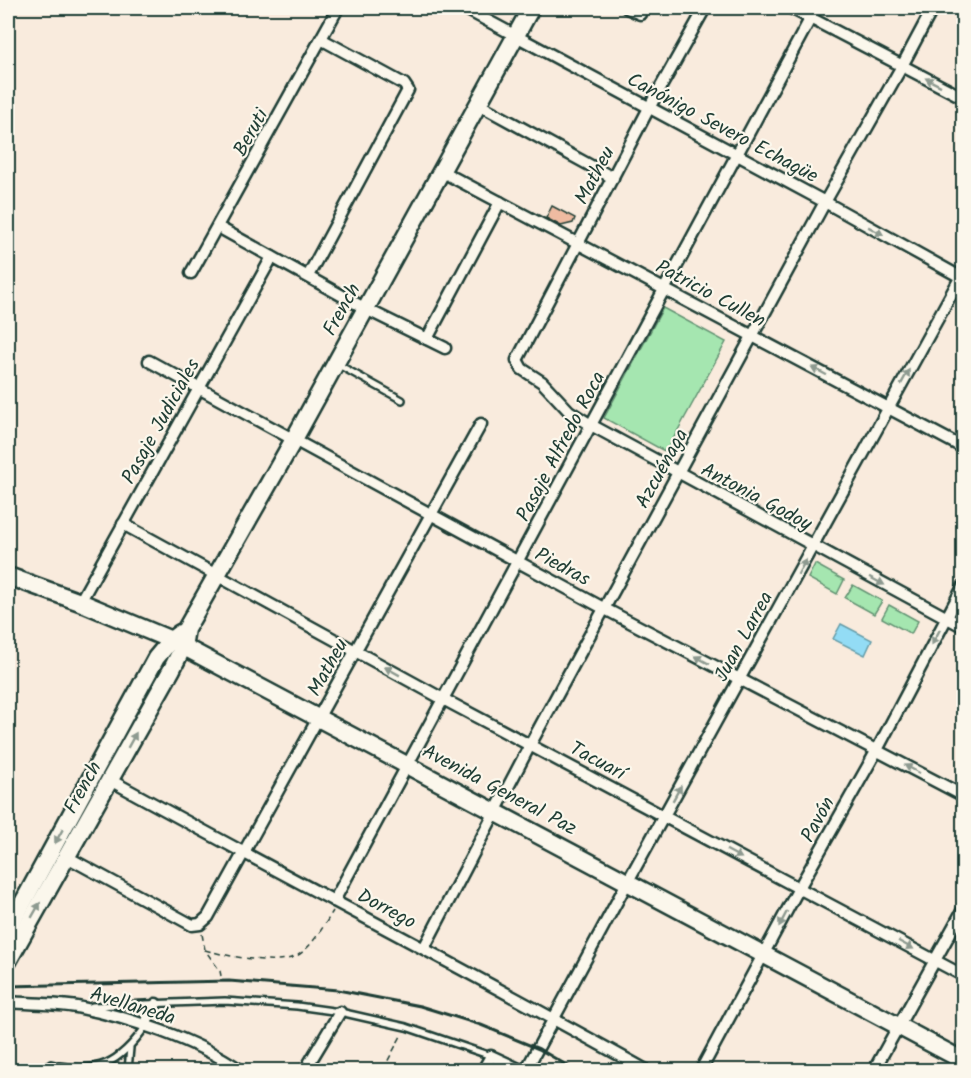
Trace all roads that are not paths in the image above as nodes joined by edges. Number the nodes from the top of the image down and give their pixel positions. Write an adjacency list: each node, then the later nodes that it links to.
1 (338, 8): 11 (street, Beruti)
2 (464, 8): 10 (street, Canónigo Severo Echagüe)
3 (531, 8): 10 (main road, French)
4 (627, 8): 9 (street)
5 (705, 8): 15 (street, Matheu)
6 (791, 8): 8 (street)
7 (933, 8): 12 (street, Azcuénaga)
8 (813, 13): 12 (street); 16 (street, Pasaje Alfredo Roca)
9 (640, 14)
10 (515, 35): 14 (main road, French); 15 (street, Canónigo Severo Echagüe)
11 (321, 39): 21 (street, Beruti); 25 (street)
12 (902, 66): 13 (street, one-way to 12); 20 (street, Azcuénaga)
13 (963, 98)
14 (478, 104): 17 (main road, French); 18 (street)
15 (649, 108): 16 (street, Canónigo Severo Echagüe); 18 (street, Matheu)
16 (736, 154): 20 (street, Canónigo Severo Echagüe); 27 (street, Pasaje Alfredo Roca)
17 (441, 171): 19 (street, Patricio Cullen); 28 (main road, French)
18 (613, 178): 22 (street, Matheu)
19 (500, 202): 22 (street, Patricio Cullen); 30 (street)
20 (825, 202): 26 (street, Canónigo Severo Echagüe, one-way to 26); 29 (street, Azcuénaga)
21 (218, 226): 23 (street); 24 (street, Beruti)
22 (577, 244): 27 (street, Patricio Cullen); 32 (street, Matheu)
23 (272, 257): 25 (street); 35 (street, Pasaje Judiciales)
24 (191, 273)
25 (308, 276): 28 (street)
26 (962, 276): 37 (street, Juan Larrea, one-way to 26)
27 (664, 289): 29 (street, Patricio Cullen); 39 (street, Pasaje Alfredo Roca)
28 (366, 309): 30 (street); 34 (main road, French)
29 (753, 336): 37 (street, Patricio Cullen, one-way to 29); 42 (street, Azcuénaga)
30 (427, 339): 31 (street)
31 (445, 348)
32 (517, 360): 39 (street, Antonia Godoy)
33 (149, 361): 35 (street, Piedras)
34 (336, 363): 36 (lane); 40 (main road, French)
35 (198, 388): 40 (street, Piedras); 44 (street, Pasaje Judiciales)
36 (402, 400)
37 (888, 407): 41 (street, Patricio Cullen); 45 (street, Juan Larrea)
38 (481, 424): 43 (street, Matheu)
39 (591, 425): 42 (street, Antonia Godoy); 46 (street, Pasaje Alfredo Roca)
40 (293, 441): 43 (street, Piedras); 47 (main road, French)
41 (963, 447)
42 (678, 473): 45 (street, Antonia Godoy); 51 (street, Azcuénaga)
43 (431, 515): 46 (street, Piedras); 55 (street, Matheu)
44 (123, 524): 47 (street, Tacuarí); 50 (street, Pasaje Judiciales)
45 (813, 546): 52 (street, Antonia Godoy, one-way to 52); 56 (street, Juan Larrea, one-way to 45)
46 (518, 562): 51 (street, Piedras); 57 (street, Pasaje Alfredo Roca)
47 (216, 575): 54 (main road, French); 55 (street, Tacuarí)
48 (8, 576): 50 (main road, Avenida General Paz)
49 (963, 585): 52 (street, Pavón)
50 (80, 602): 54 (main road, Avenida General Paz)
51 (605, 609): 56 (street, Piedras, one-way to 51); 59 (street, Azcuénaga)
52 (946, 618): 53 (street, Antonia Godoy); 60 (street, Pavón, one-way to 60)
53 (963, 627)
54 (177, 643): 58 (main road, Avenida General Paz); 62 (main road, French, one-way to 54); 72 (main road, French, one-way to 72)
55 (357, 651): 57 (street, Tacuarí, one-way to 55); 58 (street, Matheu)
56 (740, 680): 60 (street, Piedras); 65 (street, Juan Larrea, one-way to 56)
57 (443, 699): 59 (street, Tacuarí); 61 (street, Pasaje Alfredo Roca)
58 (320, 717): 61 (main road, Avenida General Paz); 66 (street, Matheu)
59 (530, 745): 64 (street, Azcuénaga); 65 (street, Tacuarí)
60 (877, 750): 63 (street, Piedras, one-way to 60); 69 (street, Pavón)
61 (407, 763): 64 (main road, Avenida General Paz); 70 (street, Pasaje Alfredo Roca)
62 (110, 780): 66 (street, Dorrego); 67 (main road, French)
63 (963, 796)
64 (496, 812): 68 (main road, Avenida General Paz); 73 (street, Azcuénaga)
65 (664, 816): 68 (street, Juan Larrea); 69 (street, Tacuarí, one-way to 69)
66 (244, 854): 67 (street, Matheu); 70 (street, Dorrego)
67 (67, 857): 76 (main road, French, one-way to 67)
68 (628, 881): 74 (main road, Avenida General Paz); 82 (street, Juan Larrea)
69 (799, 888): 74 (street, Pavón, one-way to 74); 75 (street, Tacuarí, one-way to 75)
70 (336, 901): 73 (street, Dorrego)
71 (963, 908): 75 (street)
72 (8, 930)
73 (424, 948): 82 (street, Dorrego)
74 (763, 955): 84 (main road, Avenida General Paz); 96 (street, Pavón)
75 (935, 960): 77 (street, Tacuarí); 84 (street)
76 (8, 961)
77 (963, 976)
78 (8, 1002): 80 (street, Avellaneda)
79 (156, 1004): 80 (lane); 81 (lane); 83 (street)
80 (76, 1007): 83 (street, Avellaneda)
81 (340, 1012): 86 (lane); 91 (street)
82 (554, 1018): 94 (street, Juan Larrea); 95 (street, Dorrego)
83 (146, 1026): 85 (lane); 90 (street, Avellaneda)
84 (900, 1026): 87 (main road, Avenida General Paz); 97 (street)
85 (130, 1048): 88 (lane); 89 (lane)
86 (491, 1056): 92 (street); 93 (street)
87 (963, 1061)
88 (51, 1065)
89 (128, 1071)
90 (240, 1071)
91 (305, 1071)
92 (483, 1071)
93 (521, 1071)
94 (526, 1071)
95 (646, 1071)
96 (701, 1071)
97 (874, 1071)

